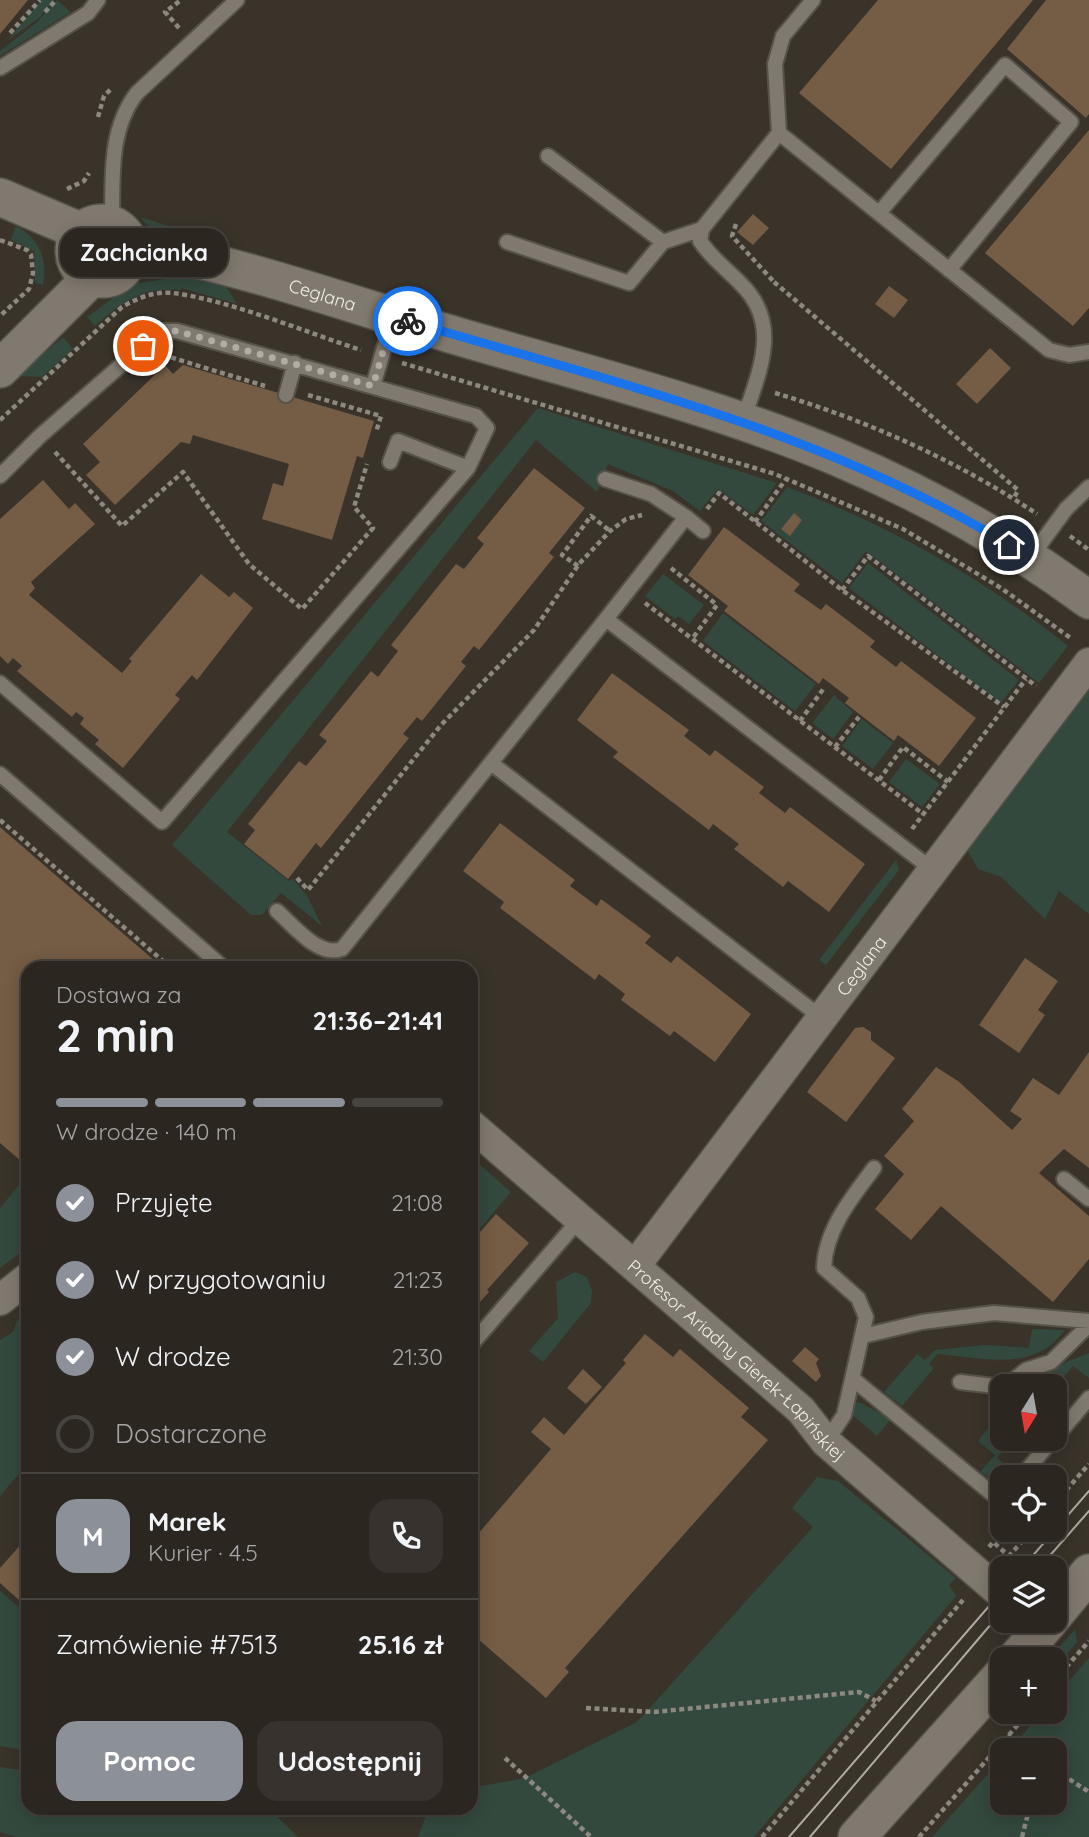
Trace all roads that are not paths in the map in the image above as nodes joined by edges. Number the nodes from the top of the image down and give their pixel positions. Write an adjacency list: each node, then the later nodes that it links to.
1 (98, 0): 4 (lane)
2 (237, 0): 10 (lane)
3 (813, 0): 5 (lane)
4 (0, 68)
5 (779, 133): 8 (lane); 9 (lane)
6 (548, 156): 12 (lane)
7 (0, 197): 10 (street, Ceglana)
8 (879, 213): 13 (lane); 13 (lane)
9 (702, 229): 12 (lane); 21 (lane)
10 (108, 234): 14 (street); 14 (street); 15 (street, Ceglana)
11 (507, 242): 12 (lane)
12 (663, 242)
13 (949, 270): 16 (lane)
14 (92, 277): 18 (street)
15 (393, 317): 19 (lane); 21 (street, Ceglana)
16 (1089, 352)
17 (300, 364): 19 (lane); 20 (lane); 24 (lane)
18 (0, 369)
19 (373, 386): 23 (lane)
20 (286, 395)
21 (743, 422): 27 (street, Ceglana)
22 (390, 462): 23 (lane)
23 (468, 468): 31 (lane)
24 (0, 476)
25 (605, 479): 29 (lane)
26 (1089, 487): 27 (lane)
27 (1030, 558): 28 (street, Ceglana)
28 (1089, 600)
29 (606, 620): 32 (lane); 34 (lane)
30 (1082, 652): 34 (street, Ceglana)
31 (0, 683)
32 (491, 764): 35 (lane); 37 (lane)
33 (0, 774): 36 (lane)
34 (933, 870): 37 (street, Ceglana)
35 (277, 911)
36 (216, 961)
37 (821, 1018): 43 (street, Ceglana)
38 (478, 1131): 42 (street, Profesor Ariadny Gierek-Łapińskiej)
39 (874, 1168): 47 (lane)
40 (1064, 1179): 41 (lane)
41 (1089, 1199)
42 (579, 1220): 43 (street, Profesor Ariadny Gierek-Łapińskiej); 48 (lane)
43 (635, 1266): 55 (street, Profesor Ariadny Gierek-Łapińskiej)
44 (21, 1284): 45 (street)
45 (0, 1300)
46 (1089, 1323): 47 (lane); 49 (lane)
47 (863, 1336): 50 (lane)
48 (478, 1337)
49 (1020, 1374)
50 (853, 1379): 55 (lane); 58 (lane)
51 (960, 1382): 52 (lane)
52 (990, 1385)
53 (1089, 1398): 54 (lane)
54 (1068, 1423)
55 (826, 1442): 60 (street, Profesor Ariadny Gierek-Łapińskiej)
56 (1044, 1451): 57 (lane)
57 (1031, 1465)
58 (990, 1492)
59 (1089, 1573): 61 (street)
60 (990, 1584)
61 (1067, 1598)
62 (1037, 1633): 63 (street)
63 (1025, 1647)
64 (990, 1689): 65 (street)
65 (857, 1837)

